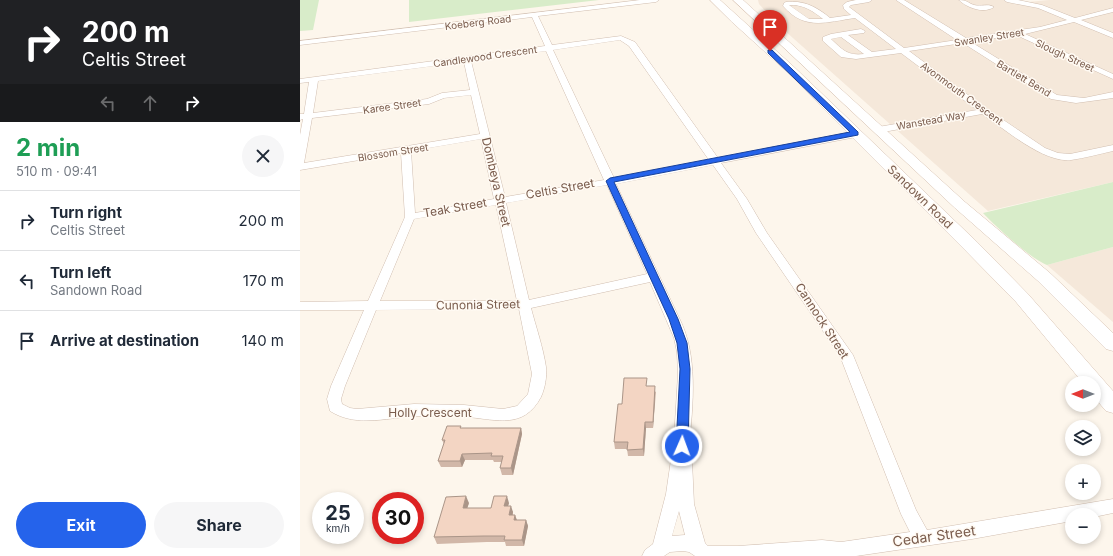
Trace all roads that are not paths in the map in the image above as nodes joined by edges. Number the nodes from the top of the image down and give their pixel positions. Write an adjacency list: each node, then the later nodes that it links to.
1 (656, 0): 10 (street, Koeberg Road)
2 (715, 0): 32 (main road, Sandown Road)
3 (738, 0): 31 (main road, Sandown Road)
4 (869, 0): 11 (street, Avonmouth Crescent)
5 (899, 0): 18 (street, Bartlett Bend)
6 (962, 0): 8 (street)
7 (1007, 0): 13 (street)
8 (991, 7)
9 (1113, 10): 13 (street, Swanley Street)
10 (534, 15): 19 (street, Koeberg Road); 20 (street)
11 (856, 16): 12 (street); 21 (street, Avonmouth Crescent)
12 (829, 20): 12 (street)
13 (1074, 20): 15 (street, Swanley Street); 17 (street)
14 (861, 31): 16 (street)
15 (1016, 33): 18 (street, Swanley Street); 24 (street, Slough Street)
16 (842, 34): 22 (street); 22 (street, Swanley Street)
17 (1113, 36)
18 (964, 41): 21 (street, Swanley Street); 28 (street, Bartlett Bend)
19 (300, 43)
20 (549, 48): 23 (street, Candlewood Crescent); 37 (street, Cannock Street); 39 (street, Candlewood Crescent)
21 (903, 50): 22 (street, Swanley Street); 29 (street, Avonmouth Crescent)
22 (870, 55)
23 (467, 58): 25 (street, Candlewood Crescent); 27 (street, Dombeya Street)
24 (1113, 77)
25 (314, 79): 26 (street, Candlewood Crescent); 30 (street)
26 (300, 81)
27 (475, 92): 30 (street, Karee Street); 33 (street, Dombeya Street)
28 (1113, 95)
29 (984, 111): 31 (street, Wanstead Way); 34 (street, Avonmouth Crescent)
30 (304, 117): 36 (street)
31 (878, 130): 46 (main road, Sandown Road)
32 (856, 134): 37 (street, Celtis Street); 47 (main road, Sandown Road)
33 (485, 136): 35 (street, Blossom Street); 40 (street, Dombeya Street)
34 (1113, 148)
35 (406, 149): 38 (street, Blossom Street); 41 (street)
36 (300, 162)
37 (715, 162): 39 (street, Celtis Street); 50 (street, Cannock Street)
38 (300, 166)
39 (610, 181): 40 (street, Celtis Street); 42 (street, Candlewood Crescent)
40 (500, 200): 41 (street, Teak Street); 43 (street, Dombeya Street)
41 (410, 217): 45 (street)
42 (653, 276): 43 (street, Cunonia Street); 48 (street, Candlewood Crescent)
43 (525, 304): 45 (street, Cunonia Street); 45 (street, Holly Crescent)
44 (300, 306): 45 (street, Cunonia Street)
45 (372, 306)
46 (1113, 344)
47 (1113, 405)
48 (682, 446): 52 (street); 53 (street)
49 (1113, 506): 50 (street, Cedar Street)
50 (923, 538): 51 (street, Cedar Street)
51 (841, 550): 52 (street, Cedar Street); 54 (street)
52 (704, 552): 53 (street, Cedar Street)
53 (653, 553)
54 (821, 556)

